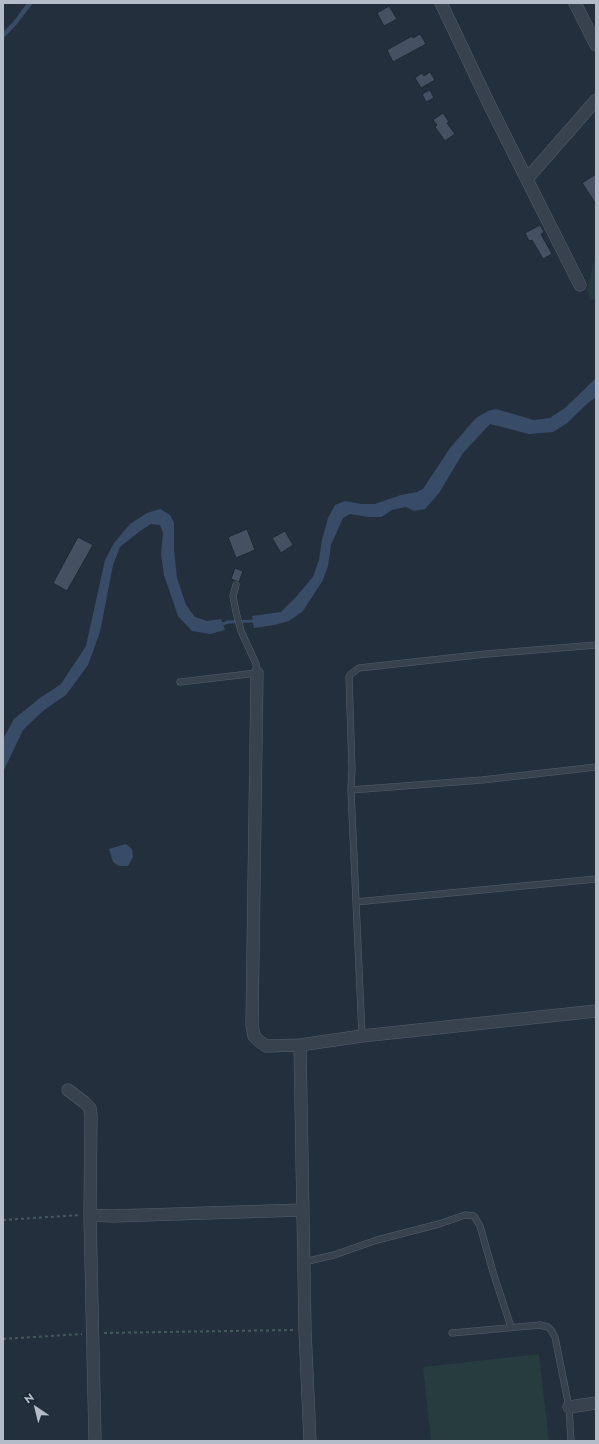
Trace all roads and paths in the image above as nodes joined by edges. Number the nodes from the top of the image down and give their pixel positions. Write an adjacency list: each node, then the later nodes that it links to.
1 (441, 3): 5 (street)
2 (576, 3): 3 (street)
3 (596, 45)
4 (596, 100): 5 (street)
5 (527, 179): 6 (street)
6 (580, 285)
7 (236, 586): 9 (lane)
8 (596, 645): 12 (lane)
9 (257, 673): 10 (lane); 17 (street)
10 (180, 682)
11 (596, 767): 12 (lane)
12 (352, 790): 14 (lane)
13 (596, 879): 14 (lane)
14 (356, 902): 16 (lane)
15 (596, 1011): 16 (street)
16 (362, 1036): 17 (street)
17 (300, 1044): 19 (street)
18 (68, 1090): 20 (street)
19 (302, 1210): 20 (street); 22 (street)
20 (90, 1215): 21 (path); 25 (street)
21 (3, 1220)
22 (304, 1262): 23 (lane); 24 (street)
23 (512, 1327): 26 (lane); 29 (lane)
24 (305, 1330): 25 (path); 31 (street)
25 (92, 1333): 27 (path); 30 (street)
26 (452, 1333)
27 (3, 1339)
28 (596, 1403): 29 (street)
29 (569, 1407): 32 (lane)
30 (94, 1441)
31 (310, 1441)
32 (571, 1441)

